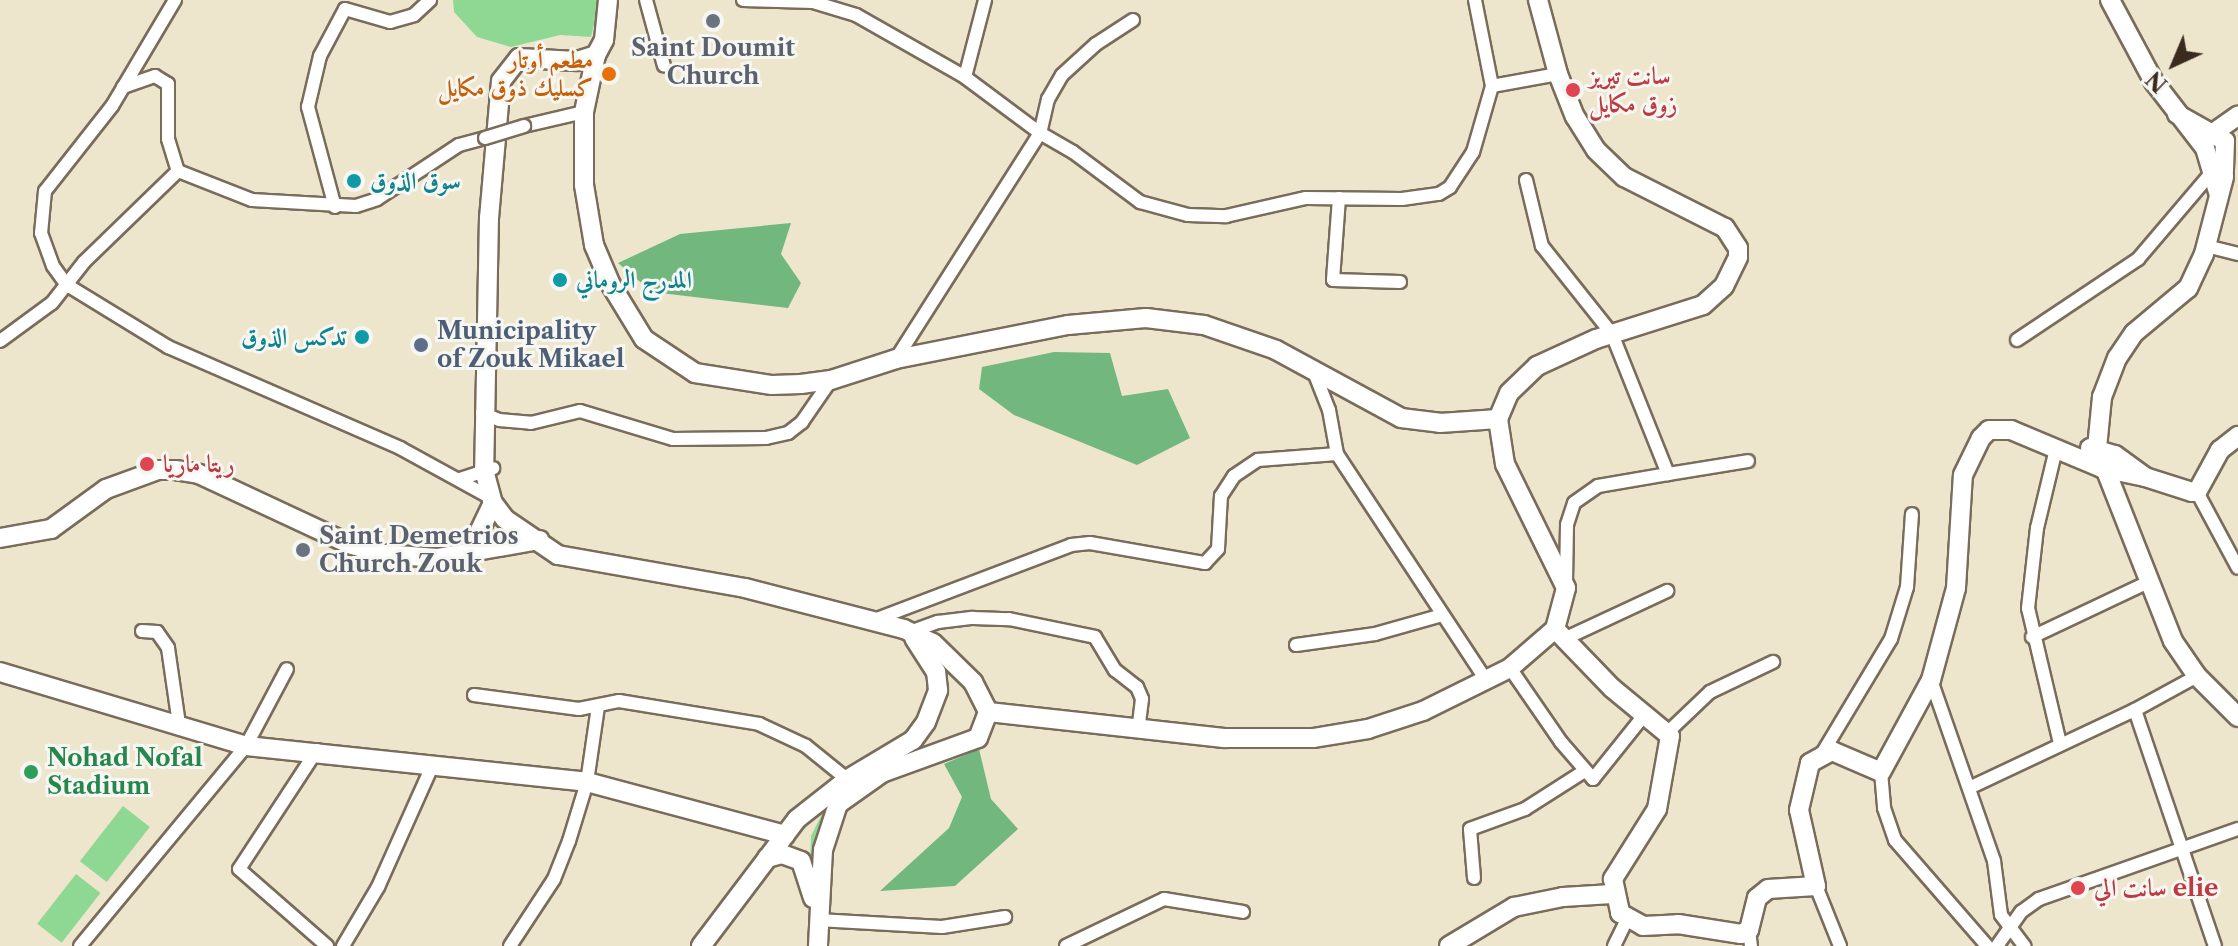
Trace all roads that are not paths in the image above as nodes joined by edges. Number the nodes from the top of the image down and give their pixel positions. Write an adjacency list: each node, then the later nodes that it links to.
1 (175, 0): 16 (street)
2 (430, 0): 26 (street)
3 (608, 0): 11 (street)
4 (646, 0): 12 (street)
5 (743, 0): 14 (street)
6 (985, 0): 14 (street)
7 (1475, 0): 15 (street)
8 (1538, 0): 13 (street)
9 (2110, 0): 20 (street)
10 (1133, 20): 19 (street)
11 (596, 55): 17 (street); 37 (street)
12 (664, 66)
13 (1558, 74): 15 (street); 31 (street)
14 (965, 77): 19 (street)
15 (1492, 86): 25 (street)
16 (123, 87): 22 (street); 30 (street)
17 (584, 112): 26 (street, bridge); 36 (street)
18 (2238, 116): 20 (street)
19 (1040, 133): 25 (street); 34 (street)
20 (2220, 139): 21 (street); 24 (street)
21 (2212, 165): 24 (street); 32 (street)
22 (178, 171): 26 (street); 30 (street)
23 (1526, 180): 31 (street)
24 (2219, 194): 27 (street)
25 (1339, 198): 29 (street)
26 (335, 207)
27 (2206, 246): 28 (street); 43 (street)
28 (2238, 254)
29 (1400, 282)
30 (67, 285): 33 (street); 46 (street)
31 (1612, 334): 38 (street); 45 (street)
32 (2017, 340)
33 (0, 341)
34 (896, 359): 35 (street); 36 (street)
35 (1313, 370): 38 (street); 41 (street)
36 (831, 380): 37 (street)
37 (482, 413): 44 (street)
38 (1498, 419): 55 (street)
39 (2238, 436): 47 (street)
40 (2060, 451): 43 (street); 62 (street); 70 (street)
41 (1337, 454): 57 (street); 58 (street)
42 (1748, 461): 45 (street)
43 (2108, 461): 47 (street); 54 (street)
44 (488, 465): 46 (street); 48 (street); 51 (street)
45 (1668, 474): 55 (street)
46 (460, 479): 48 (street)
47 (2197, 492): 53 (street)
48 (492, 501): 51 (street); 52 (street)
49 (1912, 514): 86 (street)
50 (0, 538): 52 (street)
51 (544, 542): 52 (street); 58 (street)
52 (464, 553)
53 (2238, 568)
54 (2146, 583): 62 (street); 68 (street)
55 (1566, 588): 61 (street)
56 (1667, 591): 61 (street)
57 (1442, 615): 63 (street); 69 (street)
58 (870, 622): 60 (street)
59 (142, 631): 79 (street)
60 (910, 632): 71 (street); 72 (street); 80 (street)
61 (1559, 634): 65 (street); 77 (street)
62 (2032, 637): 83 (street)
63 (1296, 645)
64 (1773, 662): 81 (street)
65 (1510, 668): 69 (street); 89 (street)
66 (287, 669): 84 (street)
67 (0, 672): 79 (street)
68 (2197, 676): 75 (street); 78 (street)
69 (1486, 680): 80 (street)
70 (1931, 680): 90 (street); 93 (street)
71 (973, 682): 72 (street); 76 (street)
72 (937, 683): 82 (street)
73 (474, 695): 74 (street)
74 (598, 707): 91 (street); 92 (street)
75 (2135, 710): 83 (street); 96 (street)
76 (988, 712): 80 (street); 87 (street)
77 (1645, 714): 81 (street); 89 (street)
78 (2238, 717)
79 (179, 724): 84 (street)
80 (1138, 730)
81 (1668, 732): 100 (street)
82 (911, 742): 87 (street); 92 (street)
83 (2060, 743): 93 (street)
84 (246, 746): 85 (street); 107 (street)
85 (317, 750): 88 (street); 108 (street)
86 (1823, 752): 90 (street); 99 (street)
87 (918, 761): 92 (street)
88 (433, 764): 91 (street); 109 (street)
89 (1583, 772): 98 (street)
90 (1881, 772): 117 (street)
91 (587, 782): 95 (street); 110 (street)
92 (852, 783): 95 (street); 103 (street)
93 (1971, 787): 105 (street)
94 (2238, 829): 96 (street)
95 (785, 835): 97 (street)
96 (2181, 848): 105 (street); 120 (street)
97 (767, 858): 103 (street); 111 (street)
98 (1474, 878)
99 (1816, 886): 106 (street); 116 (street)
100 (1612, 894): 104 (street); 114 (street)
101 (1243, 912): 113 (street)
102 (1005, 917): 103 (street)
103 (818, 918): 112 (street)
104 (1626, 921): 106 (street); 115 (street)
105 (2009, 932): 118 (street); 119 (street)
106 (1750, 938)
107 (80, 946)
108 (327, 946)
109 (343, 946)
110 (510, 946)
111 (701, 946)
112 (818, 946)
113 (1066, 946)
114 (1449, 946)
115 (1614, 946)
116 (1840, 946)
117 (1987, 946)
118 (1997, 946)
119 (2024, 946)
120 (2215, 946)

